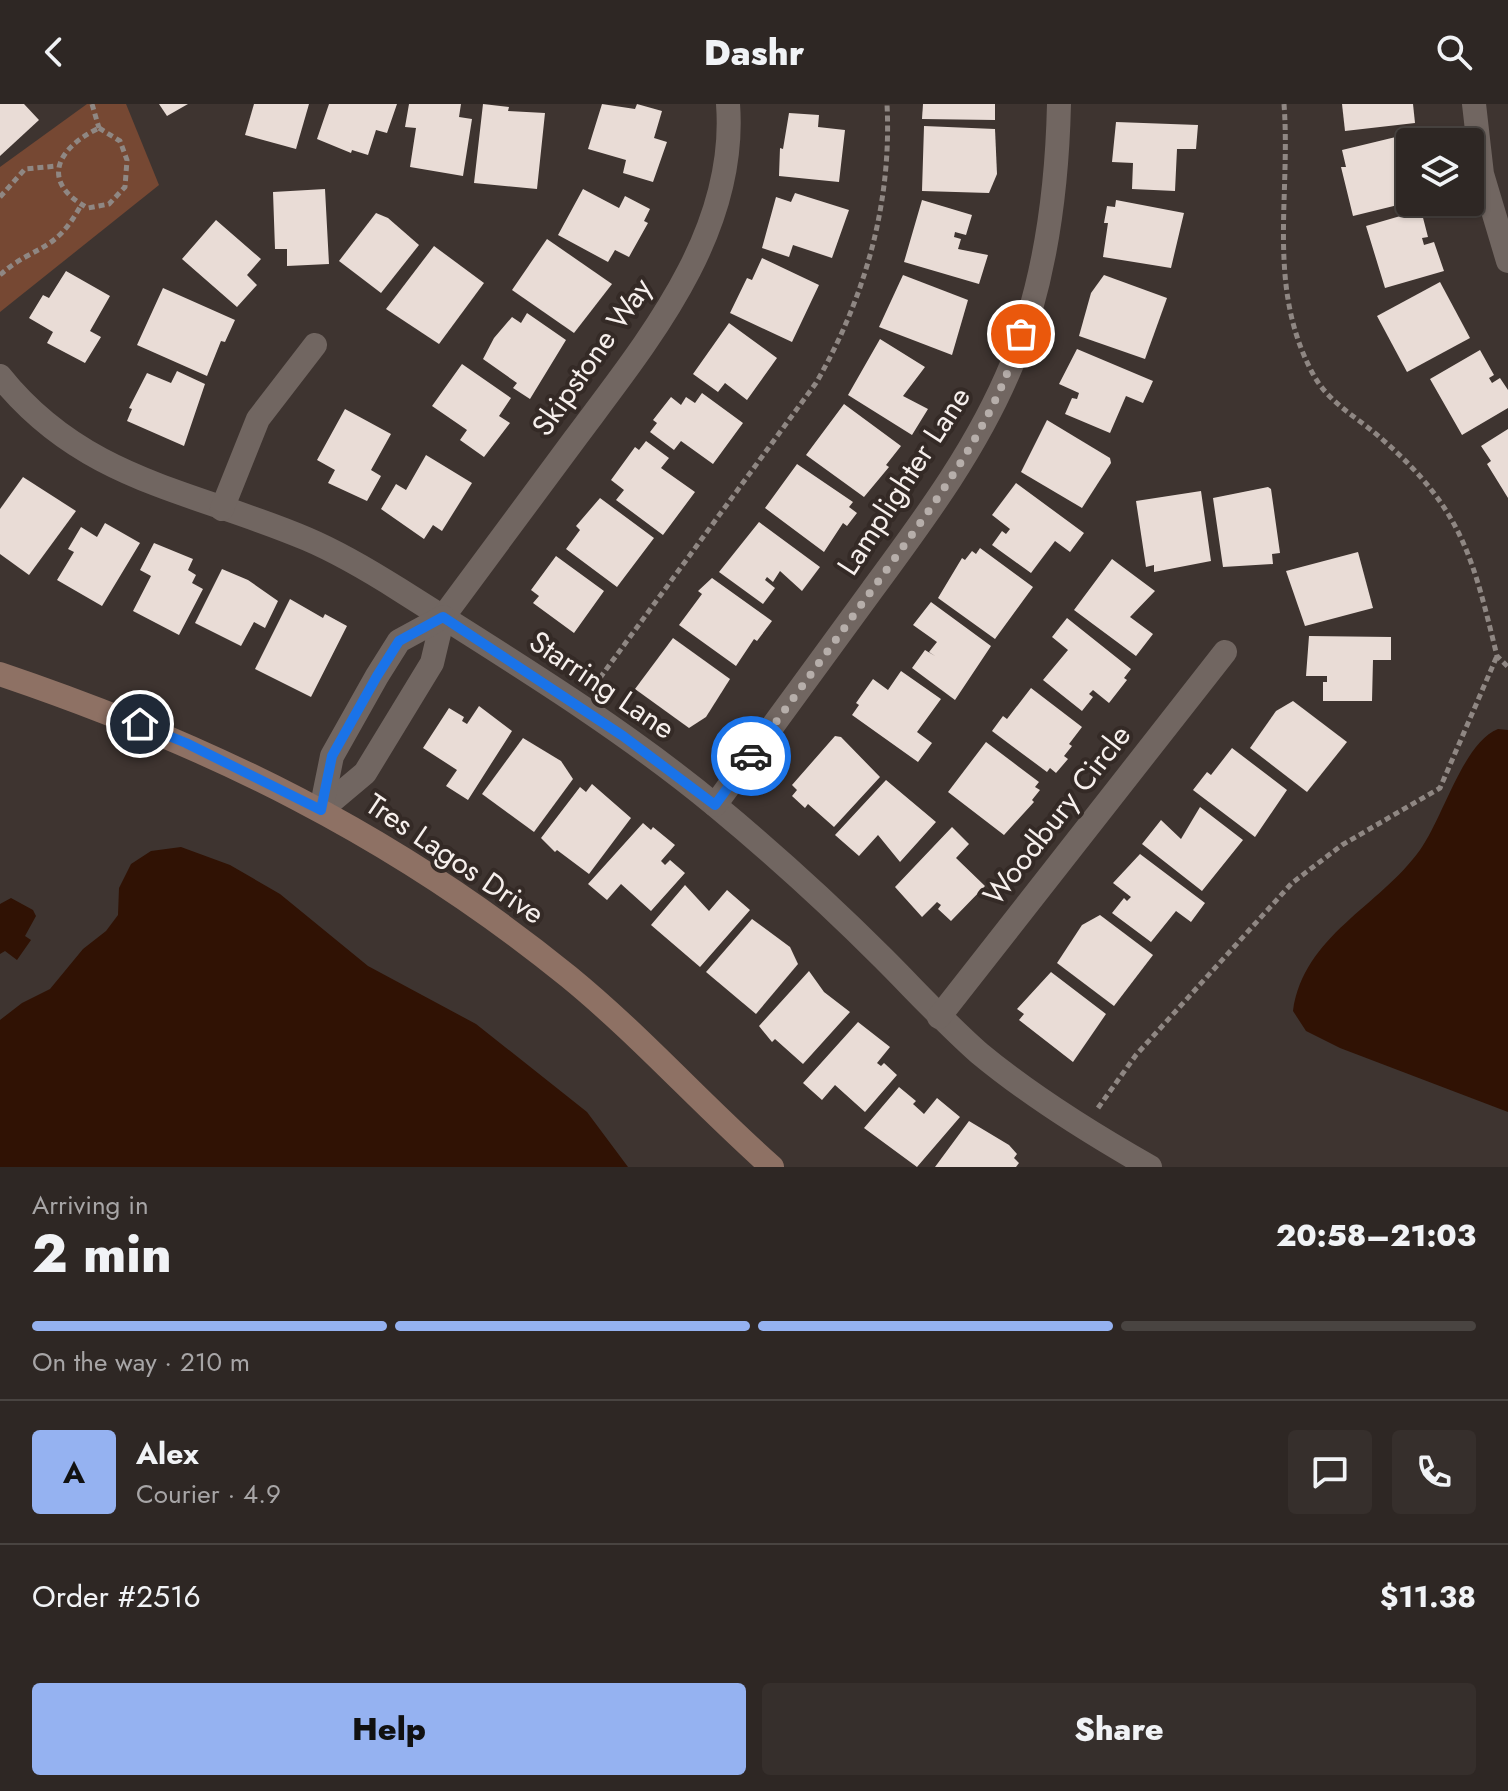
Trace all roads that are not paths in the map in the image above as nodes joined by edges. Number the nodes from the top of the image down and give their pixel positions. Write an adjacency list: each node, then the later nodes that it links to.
1 (728, 104): 8 (street, Skipstone Way)
2 (1059, 104): 11 (street, Lamplighter Lane)
3 (1474, 104): 4 (street)
4 (1508, 261)
5 (315, 345): 7 (street)
6 (0, 376): 7 (street, Starring Lane)
7 (222, 509): 8 (street, Starring Lane)
8 (443, 617): 11 (street, Starring Lane); 12 (street, Skipstone Way); 12 (street, Skipstone Way)
9 (1225, 652): 13 (street, Woodbury Circle)
10 (0, 674): 12 (street, Tres Lagos Drive)
11 (715, 805): 13 (street, Starring Lane)
12 (321, 810): 14 (street, Tres Lagos Drive)
13 (939, 1017): 15 (street, Starring Lane)
14 (772, 1167)
15 (1150, 1167)

